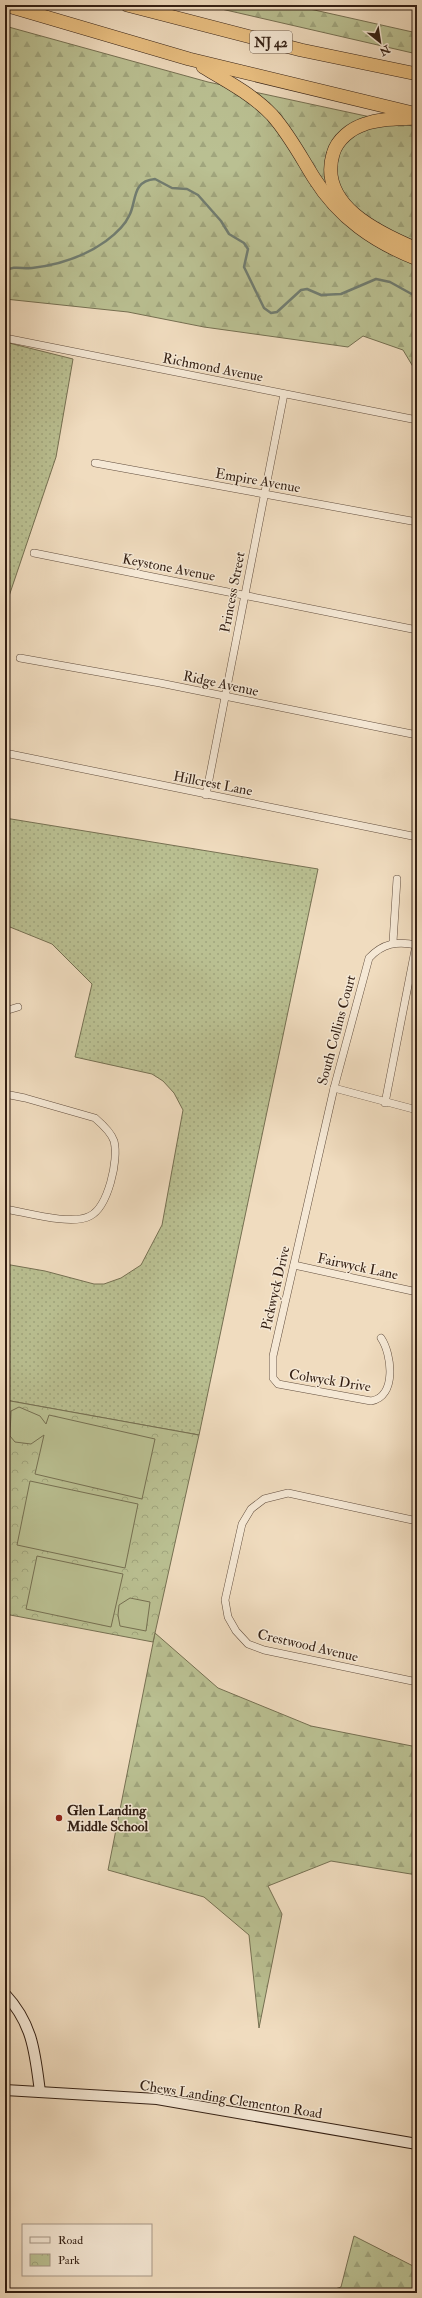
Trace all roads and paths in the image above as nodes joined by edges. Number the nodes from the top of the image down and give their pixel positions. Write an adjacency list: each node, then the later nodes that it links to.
1 (5, 5): 3 (highway, NJ 42)
2 (127, 5): 4 (highway, NJ 42)
3 (189, 59): 5 (highway, NJ 42); 8 (highway)
4 (417, 74)
5 (417, 114)
6 (417, 118): 7 (highway)
7 (417, 249)
8 (417, 259)
9 (5, 338): 10 (street, Richmond Avenue)
10 (284, 394): 11 (street, Richmond Avenue); 13 (street, Princess Street)
11 (417, 420)
12 (94, 463): 13 (street, Empire Avenue)
13 (264, 494): 14 (street, Empire Avenue); 16 (street, Princess Street)
14 (417, 522)
15 (34, 553): 16 (street, Keystone Avenue)
16 (245, 596): 17 (street, Keystone Avenue); 19 (street, Princess Street)
17 (417, 630)
18 (20, 658): 19 (street, Ridge Avenue)
19 (224, 697): 20 (street, Ridge Avenue); 22 (street, Princess Street)
20 (417, 734)
21 (5, 753): 22 (street, Hillcrest Lane)
22 (206, 795): 23 (street, Hillcrest Lane)
23 (417, 837)
24 (397, 879): 25 (street)
25 (393, 942): 26 (street); 29 (street, South Collins Court)
26 (416, 945): 31 (street)
27 (18, 1007): 28 (street)
28 (5, 1012)
29 (334, 1088): 31 (street); 33 (street, South Collins Court)
30 (5, 1094): 34 (street)
31 (385, 1103): 32 (street)
32 (417, 1110)
33 (309, 1199): 35 (street, Pickwyck Drive)
34 (5, 1209)
35 (294, 1265): 36 (street, Fairwyck Lane); 38 (street, Pickwyck Drive)
36 (417, 1292)
37 (381, 1338): 38 (street, Colwyck Drive)
38 (276, 1382)
39 (417, 1521): 40 (street, Crestwood Avenue)
40 (417, 1682)
41 (5, 1994): 43 (main road)
42 (5, 2090): 43 (main road, Chews Landing Clementon Road)
43 (40, 2092): 44 (main road, Chews Landing Clementon Road)
44 (417, 2144)

